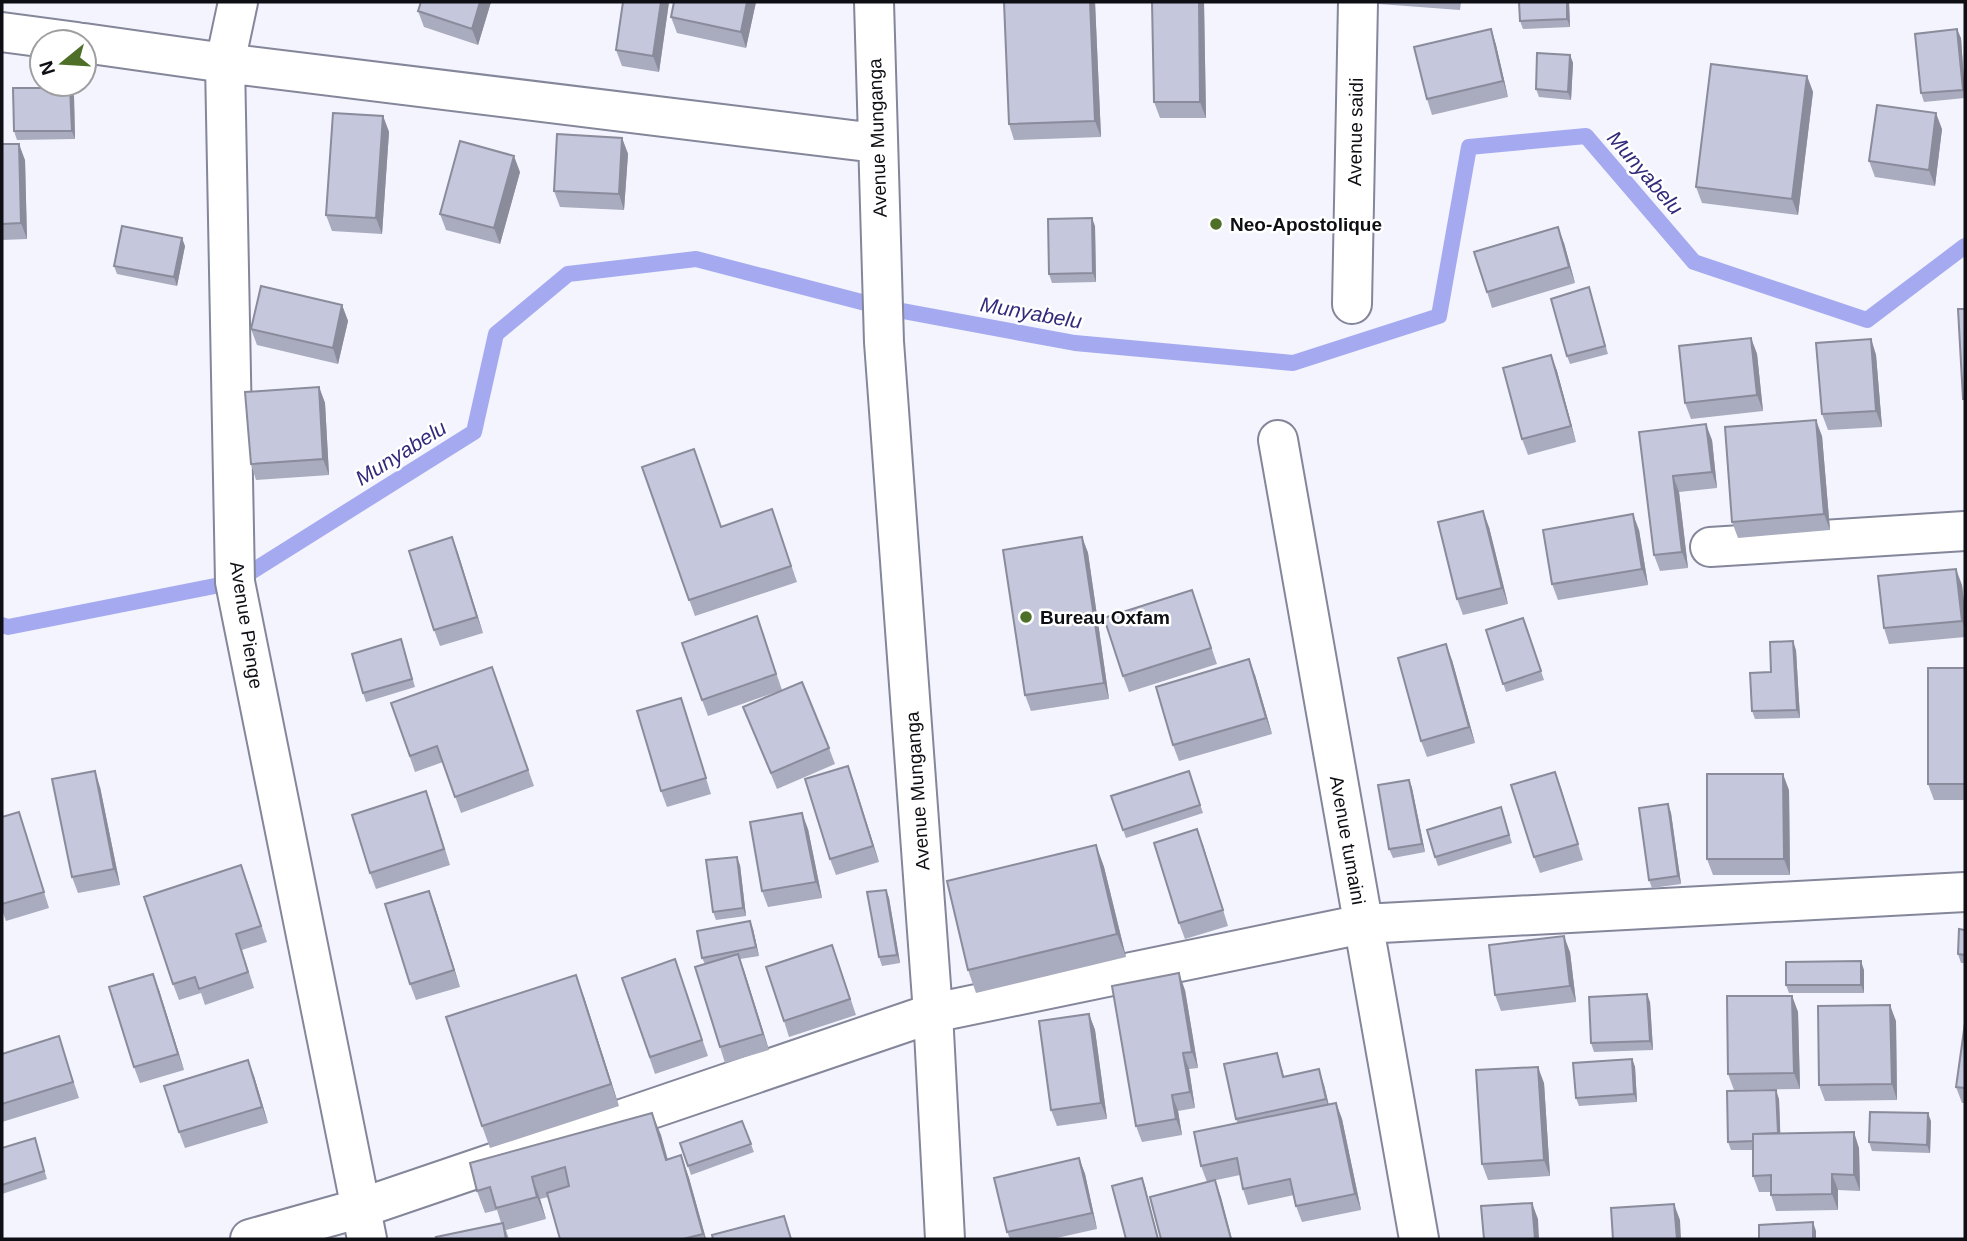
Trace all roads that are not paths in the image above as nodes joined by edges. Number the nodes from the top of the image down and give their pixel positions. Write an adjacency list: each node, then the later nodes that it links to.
1 (238, 2): 7 (street, Avenue Pienge)
2 (874, 2): 8 (street, Avenue Munganga)
3 (1358, 2): 9 (street, Avenue saidi)
4 (2, 32): 5 (street)
5 (28, 35)
6 (98, 45): 7 (street)
7 (225, 63): 8 (street); 16 (street, Avenue Pienge)
8 (876, 143): 15 (street, Avenue Munganga)
9 (1352, 304)
10 (1278, 440): 14 (street, Avenue tumaini)
11 (1965, 531): 12 (street)
12 (1710, 547)
13 (1965, 892): 14 (street)
14 (1363, 924): 15 (street); 19 (street, Avenue tumaini)
15 (933, 1013): 16 (street); 18 (street, Avenue Munganga)
16 (364, 1224): 17 (street)
17 (250, 1239)
18 (944, 1239)
19 (1419, 1239)

